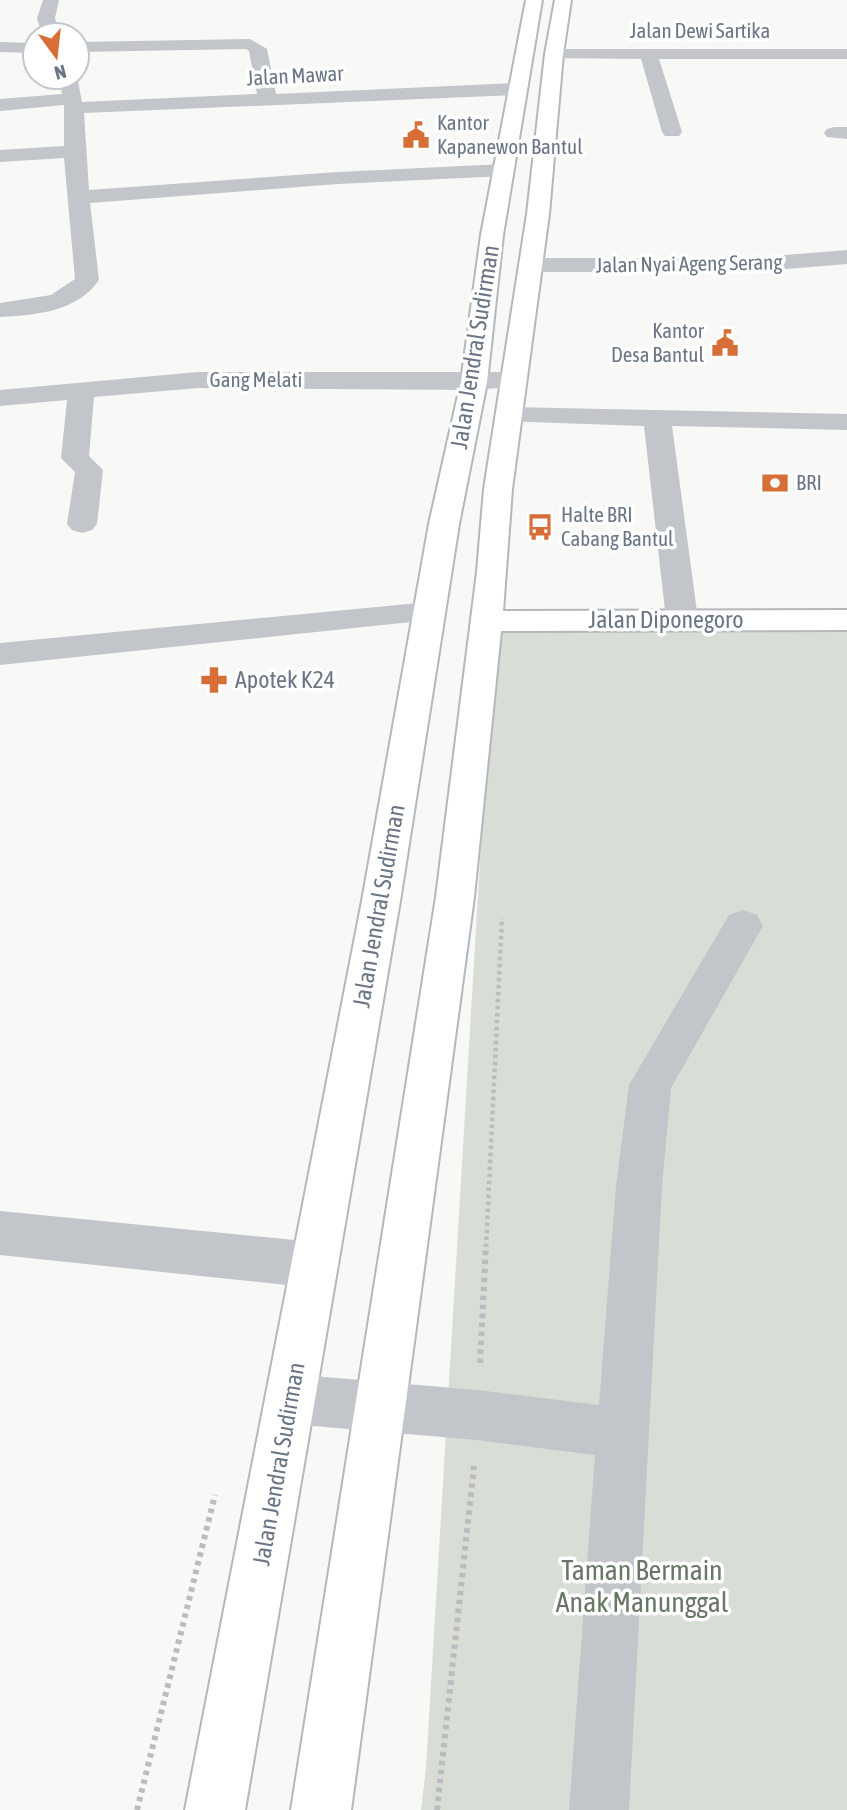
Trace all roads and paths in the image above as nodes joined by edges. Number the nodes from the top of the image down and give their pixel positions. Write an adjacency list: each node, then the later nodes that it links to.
1 (51, 0): 4 (street)
2 (534, 0): 5 (main road, Jalan Jendral Sudirman)
3 (563, 0): 8 (main road, Jalan Jendral Sudirman)
4 (47, 21)
5 (527, 38): 8 (main road); 12 (main road, Jalan Jendral Sudirman)
6 (0, 47): 9 (street)
7 (91, 47): 14 (street)
8 (555, 47): 10 (street, Jalan Dewi Sartika); 23 (main road, Jalan Jendral Sudirman)
9 (21, 48)
10 (648, 54): 11 (street, Jalan Dewi Sartika); 17 (street)
11 (847, 54)
12 (517, 89): 14 (street, Jalan Mawar); 20 (main road, Jalan Jendral Sudirman)
13 (71, 91): 15 (street)
14 (268, 100): 15 (street, Jalan Mawar)
15 (73, 104): 16 (street, Jalan Mawar); 18 (street)
16 (0, 105)
17 (672, 132)
18 (74, 151): 19 (street); 21 (street)
19 (0, 156)
20 (504, 170): 21 (street); 26 (main road, Jalan Jendral Sudirman)
21 (80, 197): 24 (street)
22 (847, 257): 23 (street, Jalan Nyai Ageng Serang)
23 (530, 265): 25 (main road, Jalan Jendral Sudirman)
24 (0, 310)
25 (512, 380): 26 (street, Gang Melati); 29 (main road, Jalan Jendral Sudirman)
26 (474, 382): 27 (street, Gang Melati); 33 (main road, Jalan Jendral Sudirman)
27 (81, 391): 28 (street, Gang Melati); 32 (street)
28 (0, 398)
29 (508, 415): 30 (street); 36 (main road, Jalan Jendral Sudirman)
30 (657, 418): 31 (street); 34 (street)
31 (847, 422)
32 (82, 524)
33 (429, 611): 37 (street); 41 (main road, Jalan Jendral Sudirman)
34 (682, 620): 35 (main road, Jalan Diponegoro); 36 (main road, Jalan Diponegoro)
35 (847, 620)
36 (486, 621): 43 (main road, Jalan Jendral Sudirman)
37 (0, 654)
38 (502, 914): 44 (path)
39 (743, 926): 45 (street)
40 (0, 1233): 41 (street)
41 (315, 1265): 42 (main road, Jalan Jendral Sudirman)
42 (290, 1399): 43 (street); 46 (main road, Jalan Jendral Sudirman)
43 (381, 1408): 44 (street); 47 (main road, Jalan Jendral Sudirman)
44 (477, 1415): 45 (street); 48 (path)
45 (622, 1433): 49 (street)
46 (215, 1810)
47 (321, 1810)
48 (437, 1810)
49 (599, 1810)

